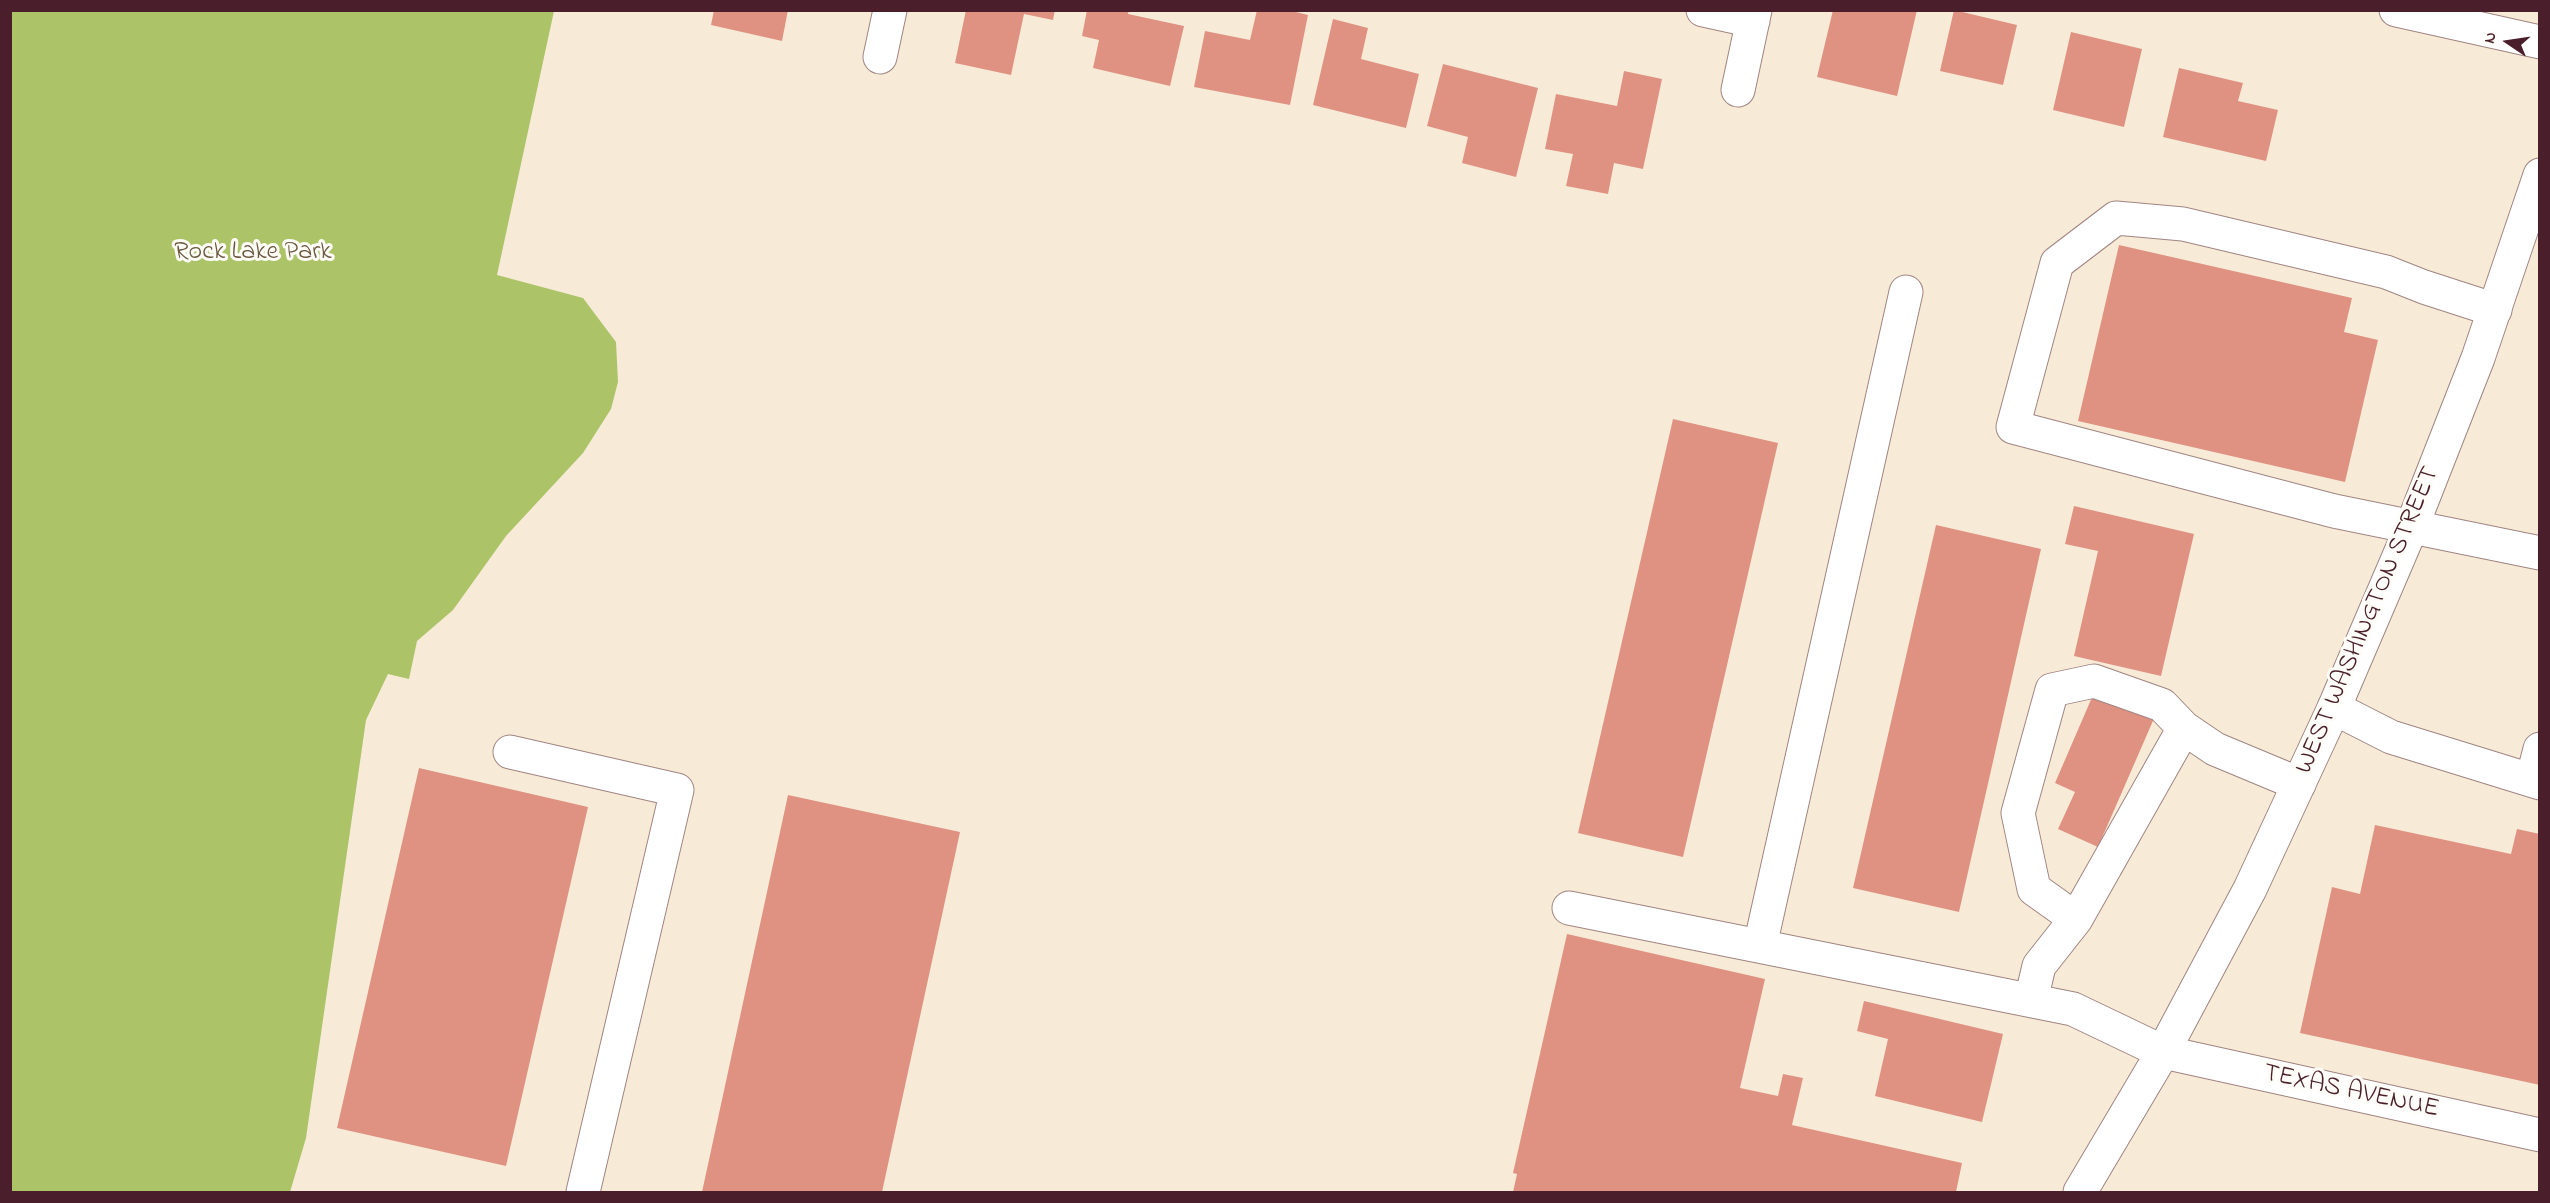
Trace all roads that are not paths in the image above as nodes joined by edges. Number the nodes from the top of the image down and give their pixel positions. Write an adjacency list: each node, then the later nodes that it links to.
1 (890, 10): 6 (main road)
2 (1703, 10): 4 (main road)
3 (2396, 10): 5 (main road)
4 (1754, 16): 7 (main road)
5 (2540, 42)
6 (880, 57)
7 (1738, 90)
8 (2540, 175): 10 (main road, WEST WASHINGTON STREET)
9 (1906, 292): 20 (main road)
10 (2495, 310): 11 (main road, WEST WASHINGTON STREET); 11 (main road)
11 (2412, 526): 12 (main road); 13 (main road, WEST WASHINGTON STREET)
12 (2540, 553)
13 (2334, 708): 16 (main road); 17 (main road, WEST WASHINGTON STREET)
14 (2184, 728): 17 (main road); 19 (main road); 19 (main road)
15 (510, 752): 24 (main road)
16 (2537, 771)
17 (2299, 784): 22 (main road, WEST WASHINGTON STREET)
18 (1569, 908): 20 (main road, TEXAS AVENUE)
19 (2076, 919): 21 (main road)
20 (1760, 946): 21 (main road, TEXAS AVENUE)
21 (2031, 1000): 22 (main road, TEXAS AVENUE)
22 (2163, 1052): 23 (main road, TEXAS AVENUE); 25 (main road, WEST WASHINGTON STREET)
23 (2540, 1135)
24 (583, 1192)
25 (2080, 1192)

